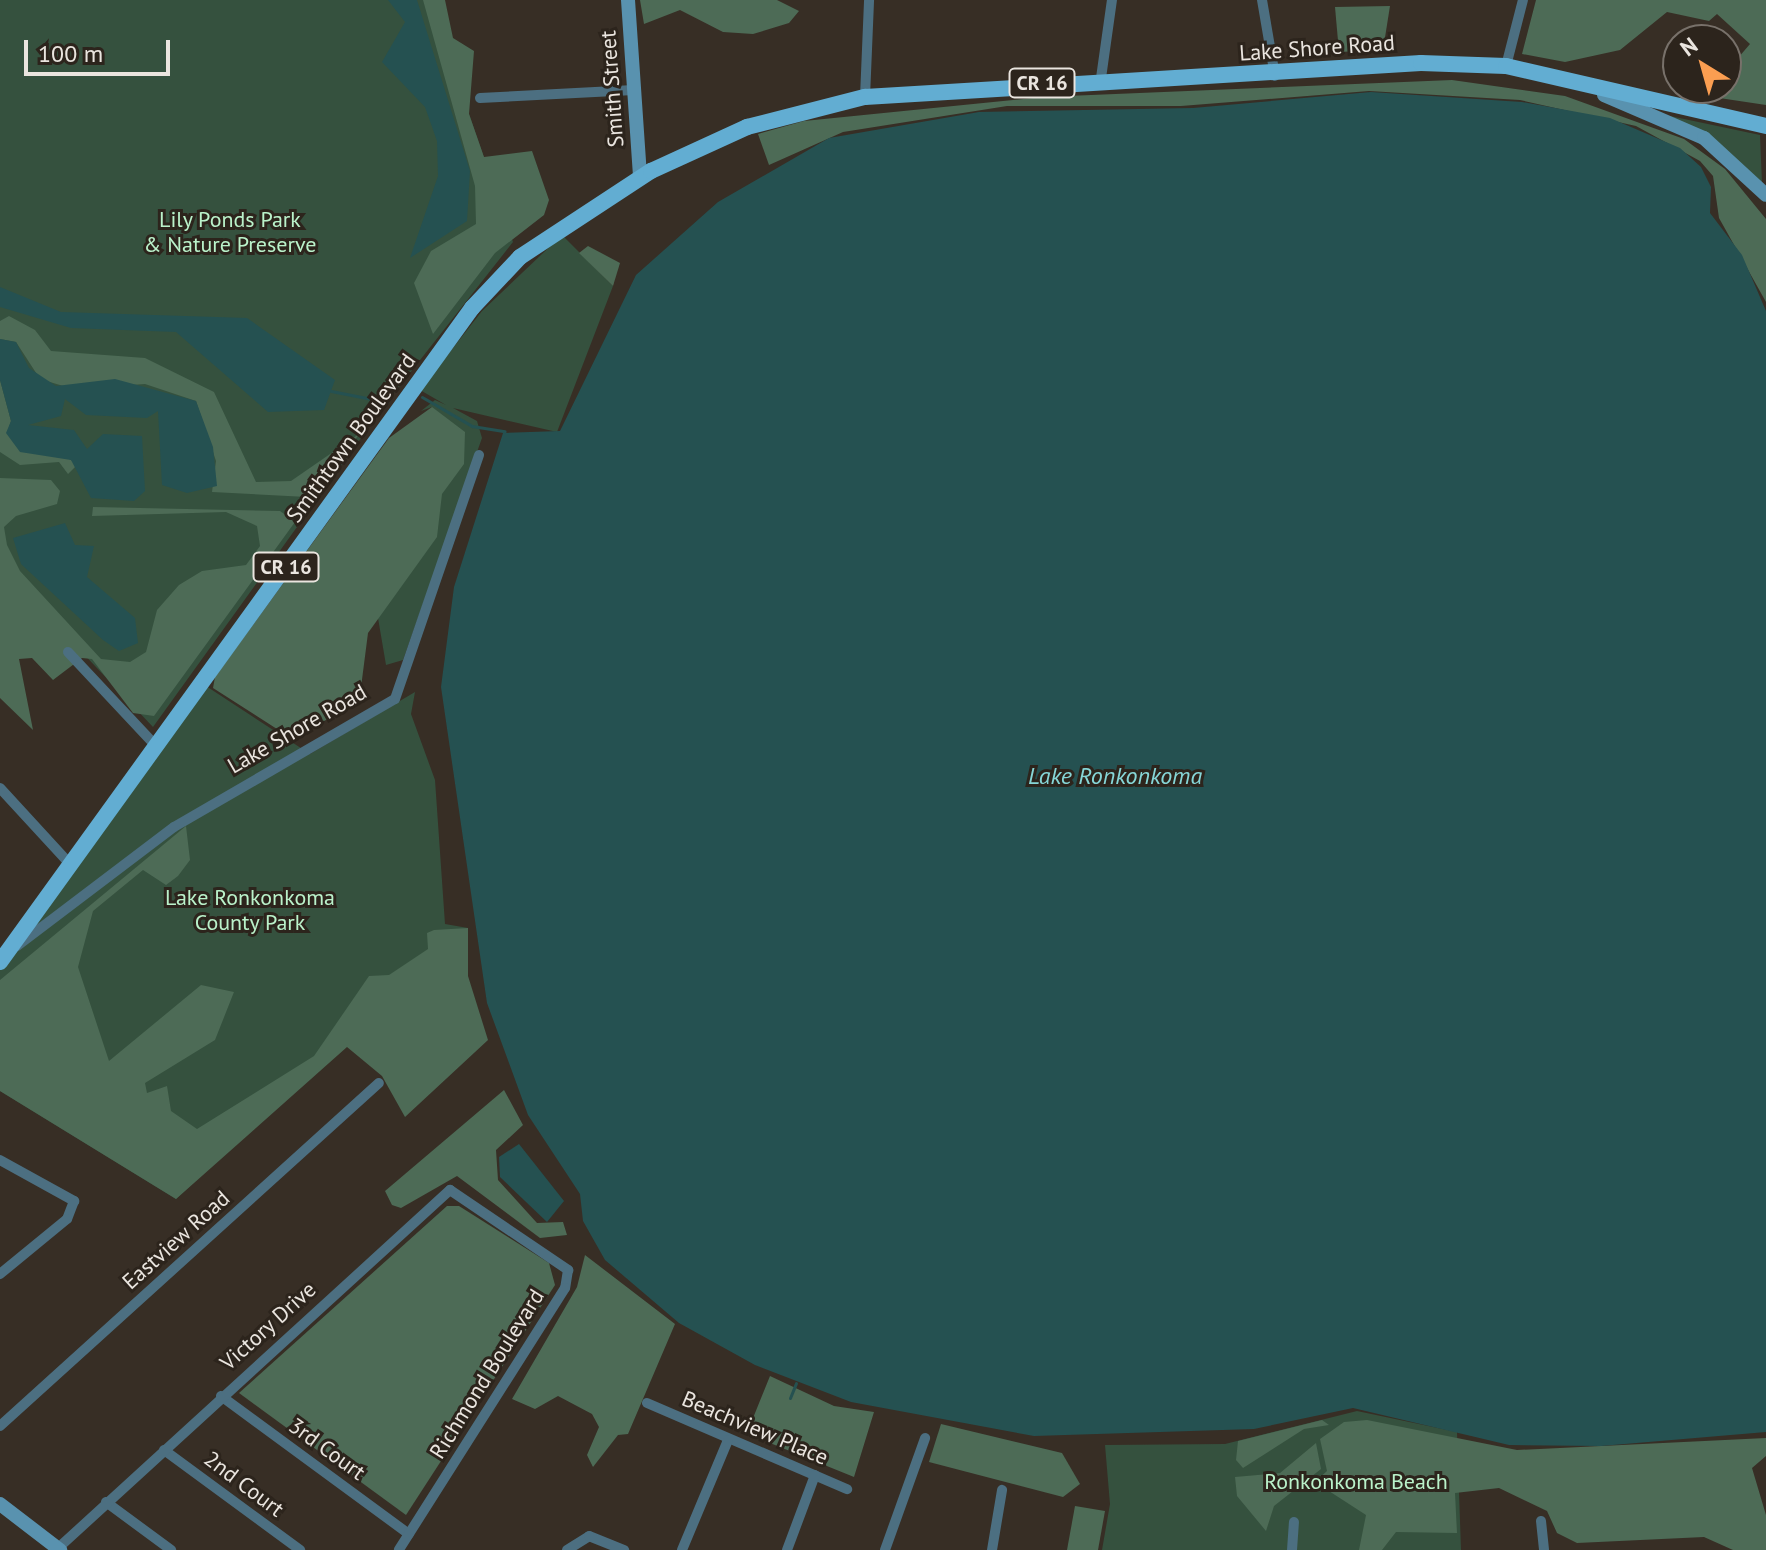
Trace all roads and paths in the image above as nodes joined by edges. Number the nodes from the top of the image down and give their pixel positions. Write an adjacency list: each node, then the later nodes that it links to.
1 (628, 0): 10 (main road, Smith Street)
2 (869, 0): 11 (street)
3 (1112, 0): 8 (street)
4 (1262, 0): 7 (street)
5 (1523, 0): 6 (street)
6 (1506, 66): 7 (main road, Lake Shore Road / CR 16); 9 (main road, Lake Shore Road / CR 16)
7 (1275, 76): 8 (main road, Lake Shore Road / CR 16)
8 (1101, 78): 11 (main road, Lake Shore Road / CR 16)
9 (1589, 89): 13 (main road, Lake Shore Road / CR 16); 15 (main road)
10 (634, 90): 12 (street); 14 (main road, Smith Street)
11 (865, 97): 14 (main road, Smithtown Boulevard / CR 16)
12 (480, 98)
13 (1766, 126)
14 (640, 176): 18 (main road, Smithtown Boulevard / CR 16)
15 (1766, 195)
16 (479, 455): 21 (street, Lake Shore Road)
17 (68, 652): 18 (street)
18 (154, 744): 20 (main road, Smithtown Boulevard / CR 16)
19 (0, 788): 20 (street)
20 (68, 862): 21 (main road, Smithtown Boulevard / CR 16)
21 (6, 956)
22 (379, 1083): 28 (street, Eastview Road)
23 (0, 1160): 25 (street)
24 (518, 1234): 26 (street, Victory Drive); 39 (street, Richmond Boulevard)
25 (0, 1274)
26 (221, 1396): 31 (street, Victory Drive); 39 (street, 3rd Court)
27 (647, 1403): 30 (street, Beachview Place)
28 (0, 1426)
29 (925, 1438): 48 (street)
30 (728, 1440): 32 (street, Beachview Place); 46 (street)
31 (164, 1450): 35 (street, Victory Drive); 42 (street, 2nd Court)
32 (815, 1475): 33 (street, Beachview Place); 47 (street)
33 (847, 1489)
34 (1002, 1490): 49 (street)
35 (106, 1502): 40 (street, Victory Drive); 41 (street)
36 (0, 1504): 40 (main road)
37 (1541, 1521): 51 (street)
38 (1294, 1522): 50 (street)
39 (409, 1534): 43 (street, Richmond Boulevard)
40 (58, 1549)
41 (171, 1550)
42 (300, 1550)
43 (399, 1550)
44 (567, 1550): 45 (street)
45 (624, 1550)
46 (682, 1550)
47 (787, 1550)
48 (885, 1550)
49 (992, 1550)
50 (1292, 1550)
51 (1544, 1550)

